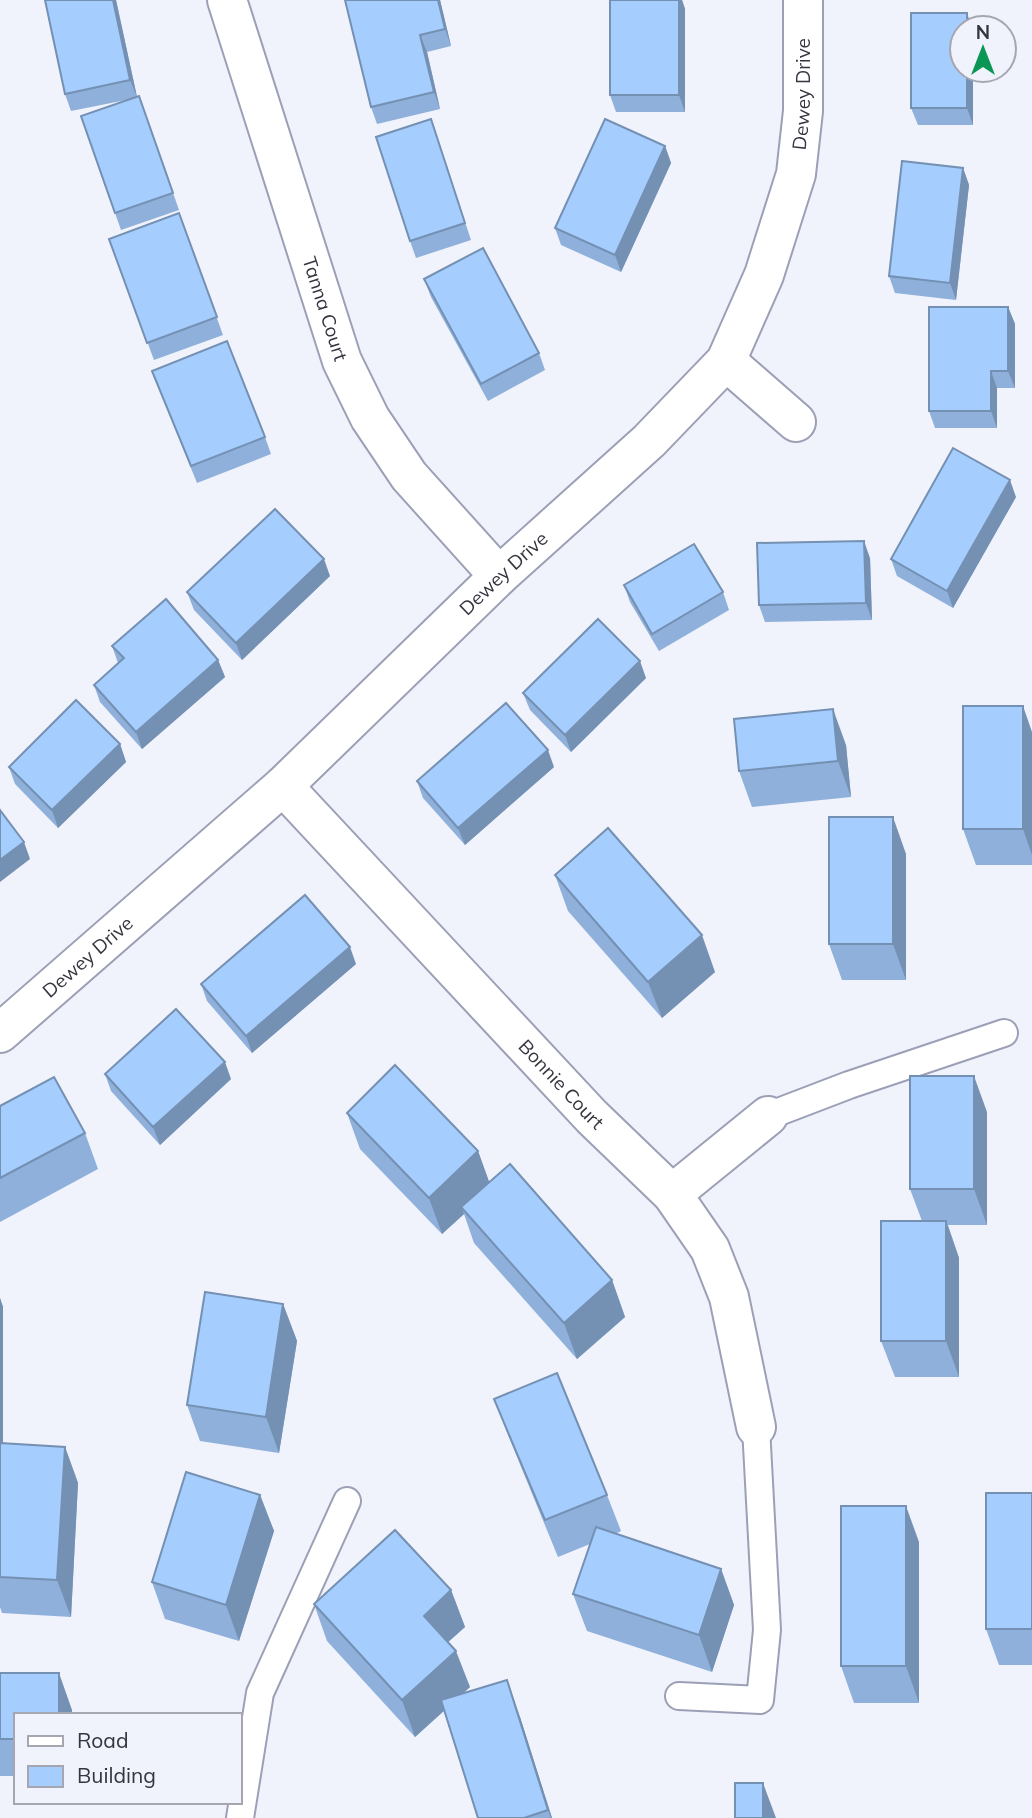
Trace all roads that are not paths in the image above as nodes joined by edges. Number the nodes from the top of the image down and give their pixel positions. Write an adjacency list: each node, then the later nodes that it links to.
1 (228, 0): 5 (street, Tanna Court)
2 (803, 0): 3 (street, Dewey Drive)
3 (726, 361): 4 (street); 5 (street, Dewey Drive)
4 (796, 422)
5 (499, 576): 6 (street, Dewey Drive)
6 (283, 786): 8 (street, Dewey Drive); 10 (street, Bonnie Court)
7 (1004, 1033): 9 (lane)
8 (0, 1034)
9 (768, 1116): 10 (street)
10 (672, 1194): 11 (street, Bonnie Court)
11 (756, 1427): 13 (lane)
12 (347, 1501): 14 (lane)
13 (679, 1696)
14 (240, 1818)

